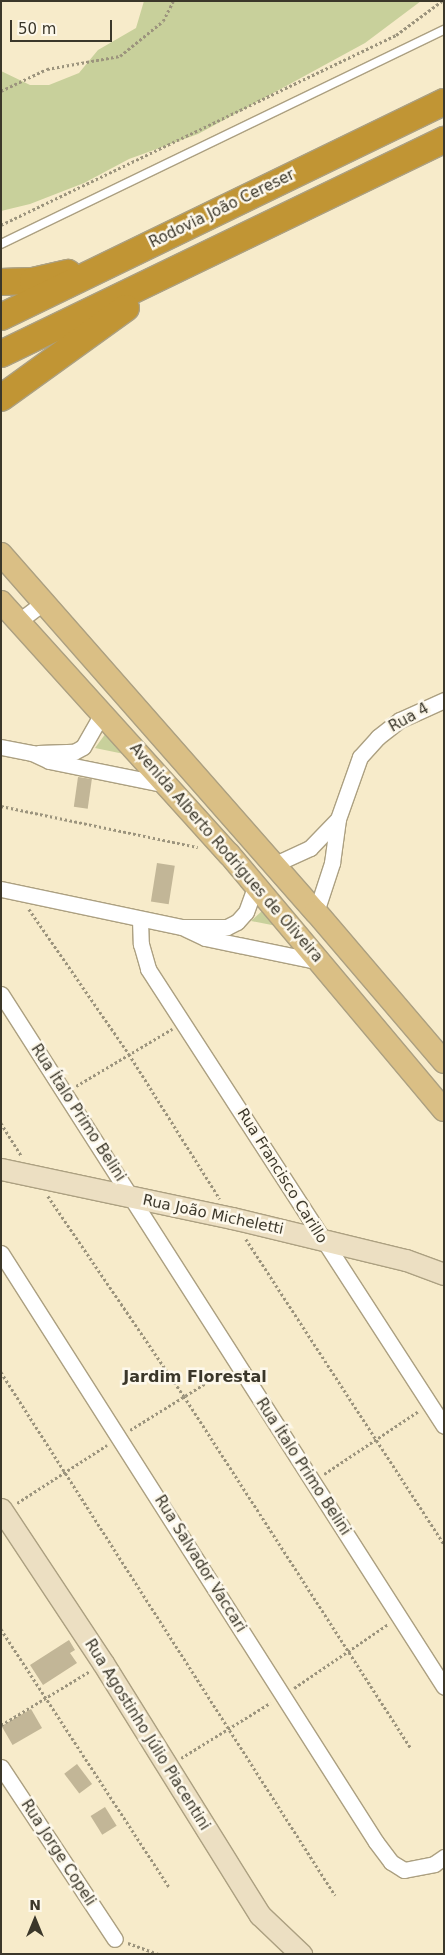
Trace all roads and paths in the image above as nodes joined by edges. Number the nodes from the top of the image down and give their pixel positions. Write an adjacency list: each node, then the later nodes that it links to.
1 (173, 1): 4 (path)
2 (442, 1): 7 (path)
3 (444, 30): 8 (lane)
4 (1, 91)
5 (444, 102): 9 (highway, Rodovia João Cereser)
6 (444, 140): 10 (highway)
7 (1, 225)
8 (1, 244)
9 (121, 258): 11 (highway); 12 (highway, Rodovia João Cereser)
10 (203, 258): 13 (highway); 14 (highway)
11 (1, 282)
12 (1, 317)
13 (1, 354)
14 (1, 398)
15 (1, 554): 17 (main road, Avenida Alberto Rodrigues de Oliveira)
16 (1, 602): 18 (main road, Avenida Alberto Rodrigues de Oliveira)
17 (44, 602): 18 (street); 27 (main road, Avenida Alberto Rodrigues de Oliveira)
18 (19, 621): 20 (main road, Avenida Alberto Rodrigues de Oliveira)
19 (444, 700): 25 (street, Rua 4)
20 (103, 712): 22 (street); 23 (main road, Avenida Alberto Rodrigues de Oliveira)
21 (1, 747): 22 (street)
22 (32, 753): 23 (street)
23 (167, 785): 28 (main road, Avenida Alberto Rodrigues de Oliveira)
24 (1, 806): 26 (path)
25 (338, 818): 27 (street, Rua 4); 30 (street, Rua 4)
26 (200, 848)
27 (273, 864): 30 (main road, Avenida Alberto Rodrigues de Oliveira)
28 (256, 887): 32 (street); 33 (main road, Avenida Alberto Rodrigues de Oliveira)
29 (1, 889): 31 (street)
30 (316, 912): 36 (main road, Avenida Alberto Rodrigues de Oliveira)
31 (140, 920): 32 (street); 35 (street, Rua Francisco Carillo)
32 (182, 927): 33 (street)
33 (321, 962): 38 (main road, Avenida Alberto Rodrigues de Oliveira)
34 (1, 994): 37 (street, Rua Ítalo Primo Belini)
35 (184, 1022): 37 (path); 42 (street, Rua Francisco Carillo)
36 (444, 1062)
37 (66, 1092): 41 (street, Rua Ítalo Primo Belini)
38 (444, 1110)
39 (1, 1123): 40 (path)
40 (14, 1175): 41 (street, Rua João Micheletti); 49 (path)
41 (133, 1198): 42 (street, Rua João Micheletti); 47 (street, Rua Ítalo Primo Belini)
42 (321, 1239): 44 (street, Rua João Micheletti); 50 (street, Rua Francisco Carillo)
43 (1, 1253): 52 (street, Rua Salvador Vaccari)
44 (406, 1260): 45 (street, Rua João Micheletti); 46 (street, Rua João Micheletti)
45 (444, 1260)
46 (444, 1274)
47 (236, 1364): 49 (path); 54 (street, Rua Ítalo Primo Belini)
48 (1, 1372): 53 (path)
49 (184, 1396): 52 (path); 58 (path)
50 (429, 1403): 51 (street, Rua Francisco Carillo); 54 (path)
51 (444, 1426)
52 (119, 1437): 53 (path); 61 (street, Rua Salvador Vaccari)
53 (66, 1472): 55 (path); 64 (path)
54 (312, 1482): 56 (street, Rua Ítalo Primo Belini)
55 (2, 1510): 59 (street, Rua Agostinho Júlio Piacentini)
56 (400, 1615): 58 (path); 60 (street, Rua Ítalo Primo Belini)
57 (1, 1629): 62 (path)
58 (348, 1651): 61 (path); 65 (path)
59 (103, 1663): 62 (path); 67 (street, Rua Agostinho Júlio Piacentini)
60 (444, 1687)
61 (284, 1695): 64 (path); 68 (street, Rua Salvador Vaccari)
62 (46, 1698): 63 (path); 69 (path)
63 (1, 1725)
64 (229, 1728): 67 (path); 70 (path)
65 (411, 1748)
66 (1, 1767): 71 (street, Rua Jorge Copeli)
67 (168, 1767): 73 (street, Rua Agostinho Júlio Piacentini)
68 (444, 1857)
69 (170, 1888)
70 (335, 1896)
71 (115, 1939): 72 (path)
72 (159, 1954)
73 (301, 1954)

